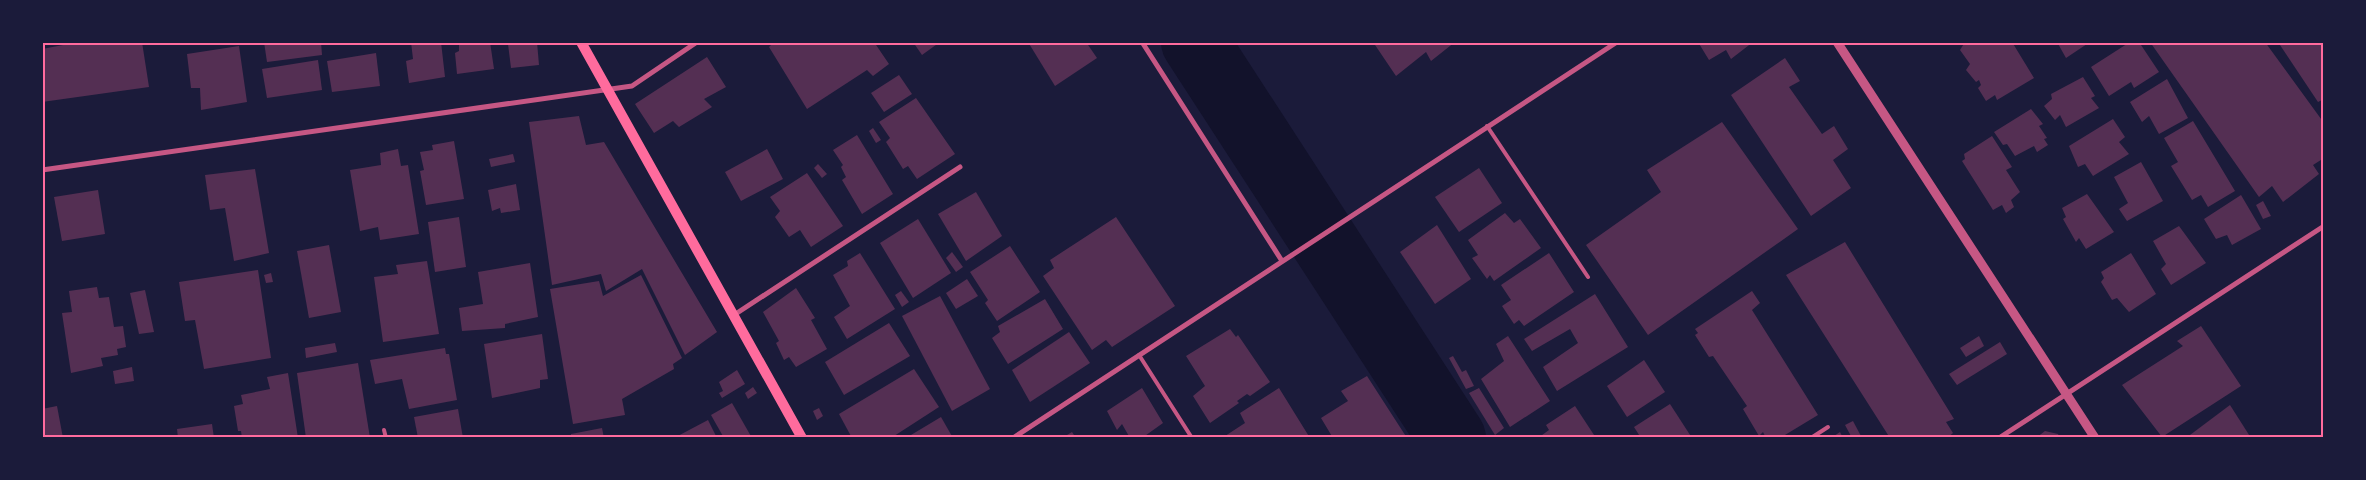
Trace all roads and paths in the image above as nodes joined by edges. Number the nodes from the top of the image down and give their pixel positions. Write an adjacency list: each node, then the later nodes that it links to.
1 (581, 42): 6 (main road)
2 (697, 42): 6 (street)
3 (1142, 42): 11 (street)
4 (1617, 42): 7 (street)
5 (1837, 42): 15 (street)
6 (608, 90): 9 (street); 13 (main road)
7 (1487, 126): 11 (street); 12 (lane)
8 (960, 167): 13 (street)
9 (42, 170)
10 (2324, 226): 15 (street)
11 (1282, 260): 14 (street)
12 (1588, 276)
13 (734, 315): 19 (main road)
14 (1138, 355): 20 (street); 21 (lane)
15 (2067, 394): 23 (street); 24 (street)
16 (1828, 427): 22 (lane)
17 (384, 430): 18 (lane)
18 (386, 438)
19 (802, 438)
20 (1013, 438)
21 (1192, 438)
22 (1811, 438)
23 (1999, 438)
24 (2095, 438)

